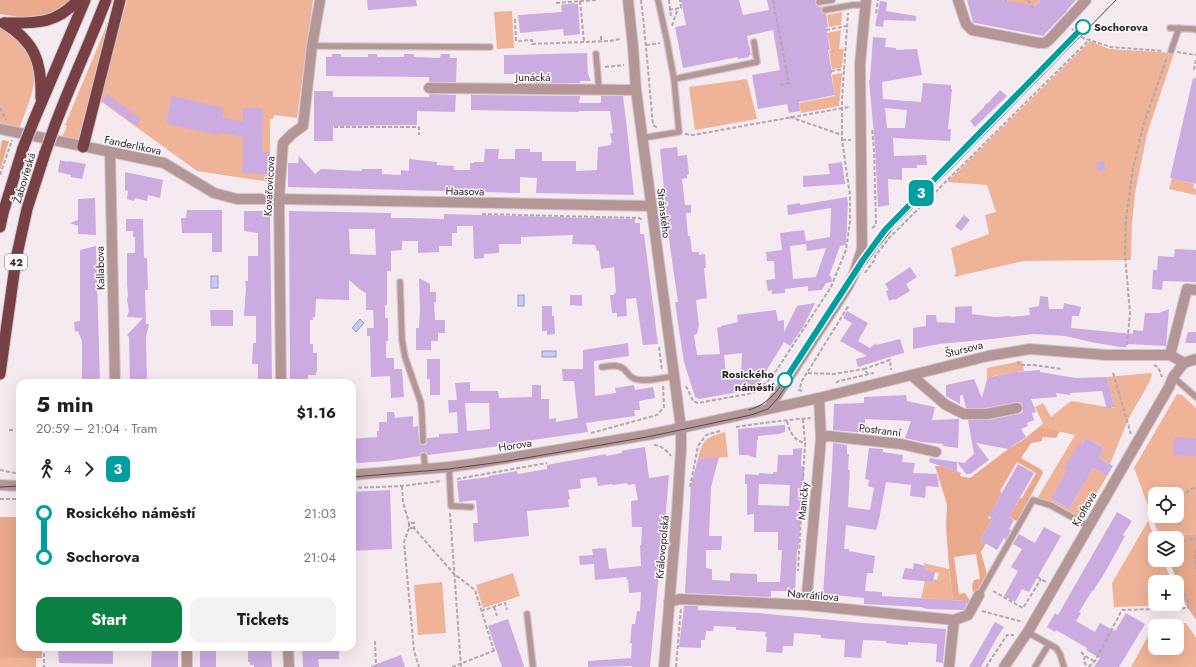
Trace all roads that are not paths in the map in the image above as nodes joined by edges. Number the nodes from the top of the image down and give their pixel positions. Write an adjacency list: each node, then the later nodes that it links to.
1 (78, 0): 15 (highway)
2 (85, 0): 29 (highway, Žabovřeská)
3 (106, 0): 19 (highway, Žabovřeská / 42)
4 (115, 0): 19 (highway, 42)
5 (120, 0): 32 (highway)
6 (320, 0): 21 (street, Kovařovicova)
7 (628, 0): 28 (street, Stránského)
8 (658, 0): 25 (lane)
9 (832, 0): 12 (lane)
10 (958, 0): 11 (street)
11 (1086, 0)
12 (819, 2)
13 (866, 2): 14 (lane); 52 (street)
14 (825, 10)
15 (2, 22): 29 (highway)
16 (1170, 28): 17 (lane)
17 (1178, 28): 18 (lane); 23 (lane)
18 (1196, 30)
19 (92, 36): 43 (highway, Žabovřeská / 42, bridge)
20 (754, 42): 25 (lane)
21 (312, 46): 22 (lane); 34 (street, Kovařovicova)
22 (490, 47)
23 (1169, 53)
24 (596, 54): 27 (lane)
25 (674, 79): 31 (lane)
26 (429, 88): 27 (street, Junácká)
27 (599, 89): 28 (street, Junácká)
28 (636, 90): 31 (street, Stránského)
29 (41, 102): 36 (highway, Žabovřeská, bridge)
30 (0, 129): 32 (street, Fanderlíkova)
31 (642, 138): 35 (street, Stránského)
32 (83, 147): 33 (street, Fanderlíkova)
33 (110, 152): 34 (street, Fanderlíkova); 47 (street, Kallabova)
34 (279, 199): 35 (street, Haasova); 48 (street, Kovařovicova)
35 (651, 206): 45 (street, Stránského)
36 (0, 227)
37 (400, 282): 55 (lane)
38 (1196, 290): 39 (street)
39 (1170, 355): 41 (street, Štursova); 44 (street, Štursova)
40 (1196, 359): 41 (street)
41 (1184, 363): 46 (street, Kroftova)
42 (602, 367): 45 (lane)
43 (0, 374)
44 (911, 375): 50 (street, Štursova); 51 (street)
45 (674, 376): 53 (street, Stránského)
46 (1173, 377): 49 (lane); 64 (street, Kroftova)
47 (115, 379)
48 (281, 379)
49 (1196, 397)
50 (819, 398): 52 (street, Štursova); 54 (street, Maničky)
51 (1017, 408)
52 (768, 409): 53 (street)
53 (681, 428): 58 (street, Horova); 66 (street, Královopolská)
54 (821, 438): 56 (street, Postranní); 67 (street, Maničky)
55 (424, 442)
56 (936, 452)
57 (424, 456): 59 (lane)
58 (449, 467): 59 (street, Horova); 63 (lane)
59 (425, 469): 60 (street, Horova)
60 (356, 475)
61 (0, 485): 62 (street)
62 (16, 486)
63 (471, 507)
64 (1088, 526): 65 (lane); 70 (street, Kroftova)
65 (979, 595): 69 (street)
66 (670, 602): 67 (street, Navrátilova); 77 (street, Královopolská)
67 (806, 605): 69 (street, Navrátilova)
68 (527, 614): 76 (lane)
69 (954, 620): 78 (street)
70 (1027, 632): 71 (lane); 79 (street, Kroftova)
71 (1049, 644): 80 (lane); 81 (lane)
72 (187, 651): 74 (street)
73 (288, 651): 75 (street)
74 (187, 667)
75 (289, 667)
76 (533, 667)
77 (664, 667)
78 (948, 667)
79 (1004, 667)
80 (1035, 667)
81 (1064, 667)

